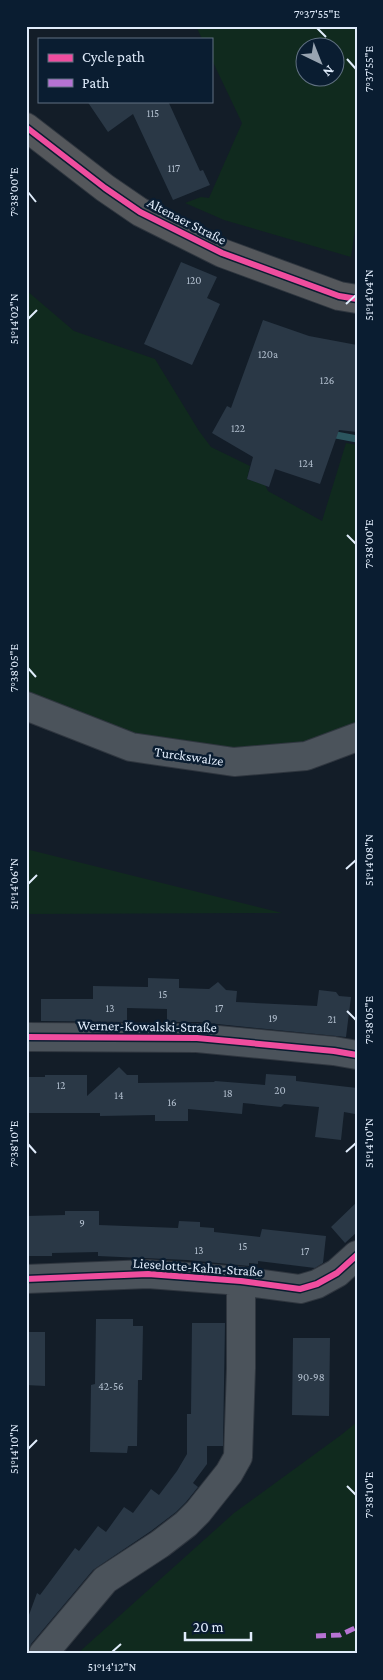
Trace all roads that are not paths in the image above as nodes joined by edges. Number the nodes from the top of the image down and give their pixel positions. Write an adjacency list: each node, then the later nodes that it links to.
1 (26, 127): 2 (main road, Altenaer Straße)
2 (357, 300)
3 (26, 706): 4 (street, Turckswalze)
4 (357, 737)
5 (26, 1037): 6 (street, Werner-Kowalski-Straße)
6 (357, 1055)
7 (357, 1255): 9 (street, Lieselotte-Kahn-Straße)
8 (26, 1278): 9 (street, Lieselotte-Kahn-Straße)
9 (241, 1281): 10 (street)
10 (43, 1654)

